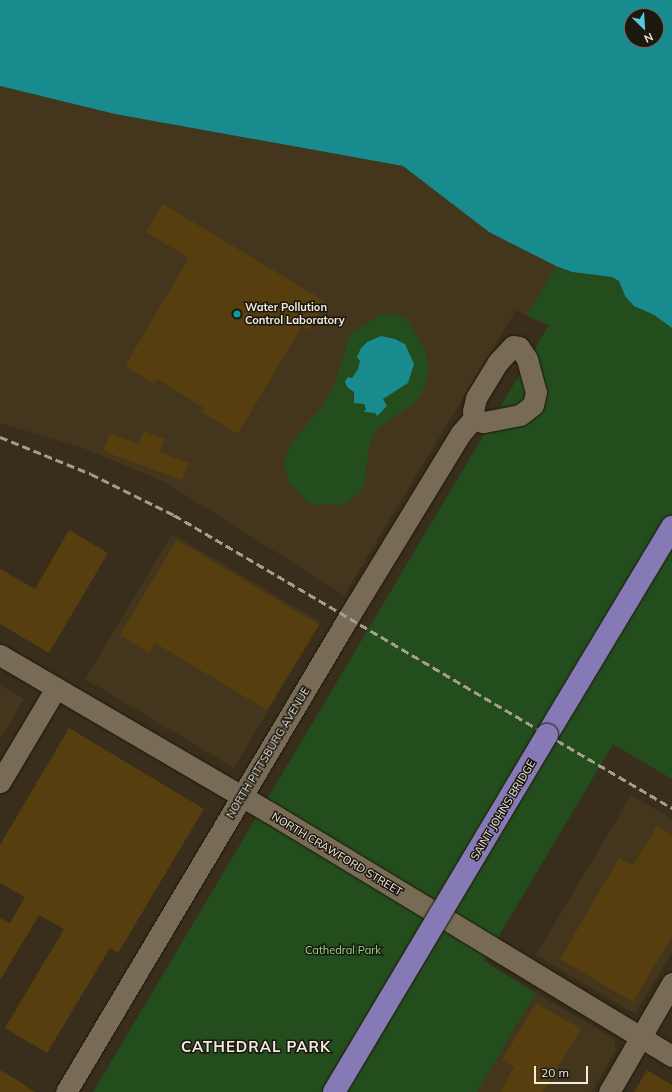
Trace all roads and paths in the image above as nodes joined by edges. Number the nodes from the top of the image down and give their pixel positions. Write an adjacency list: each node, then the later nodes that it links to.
1 (474, 418): 6 (street, NORTH PITTSBURG AVENUE)
2 (672, 527): 11 (main road, SAINT JOHNS BRIDGE, bridge)
3 (0, 655): 4 (street, NORTH CRAWFORD STREET)
4 (56, 688): 5 (street); 6 (street, NORTH CRAWFORD STREET)
5 (0, 782)
6 (241, 798): 8 (street, NORTH CRAWFORD STREET); 10 (street, NORTH PITTSBURG AVENUE)
7 (672, 983): 8 (street)
8 (641, 1037): 9 (street, NORTH CRAWFORD STREET); 12 (street)
9 (672, 1056)
10 (66, 1092)
11 (334, 1092)
12 (609, 1092)

